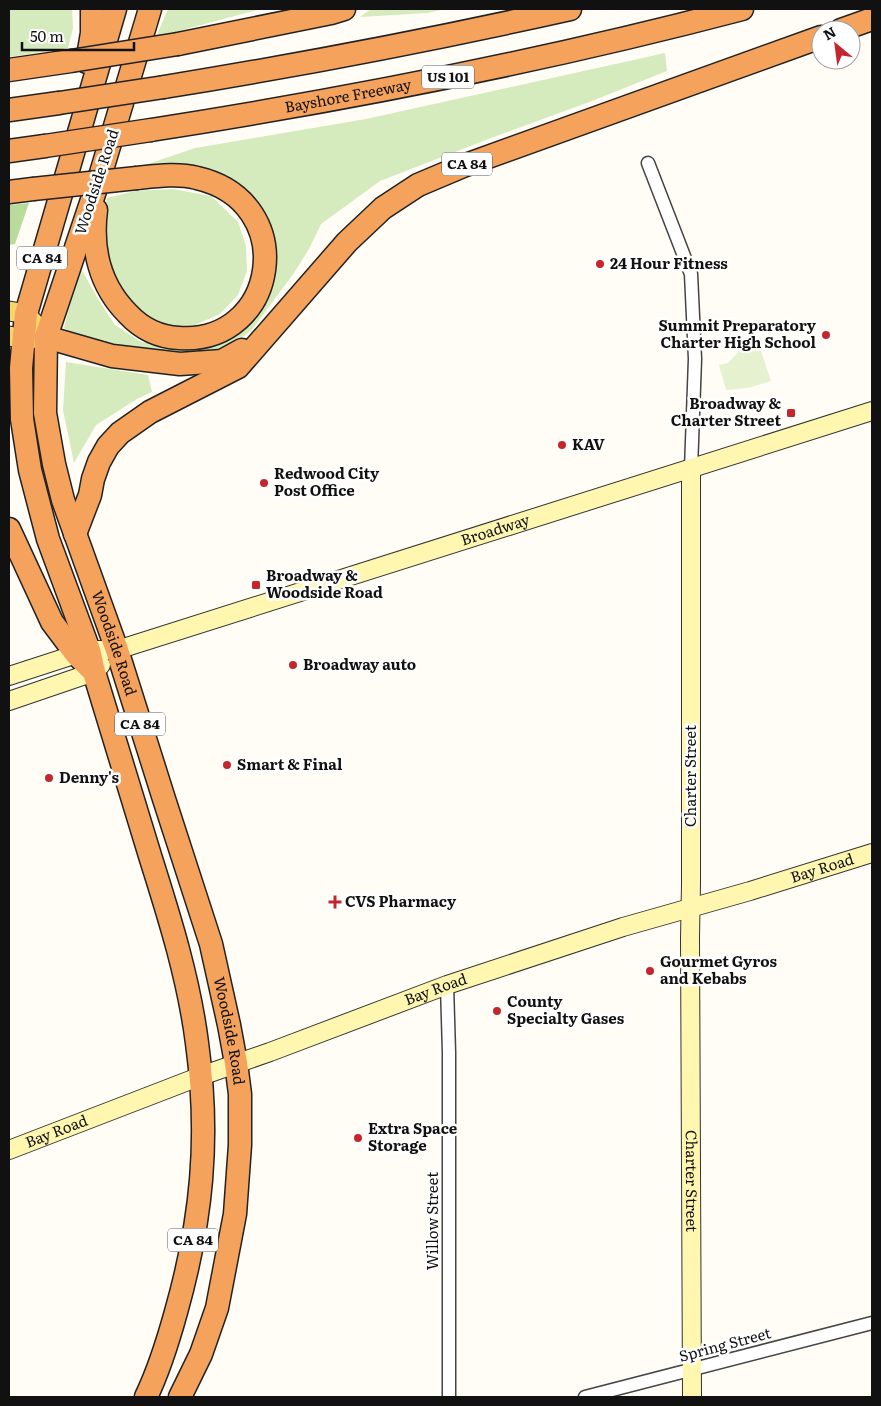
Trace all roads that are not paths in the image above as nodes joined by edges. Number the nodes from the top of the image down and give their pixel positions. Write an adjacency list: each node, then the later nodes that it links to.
1 (92, 9): 14 (highway)
2 (115, 9): 14 (highway, Woodside Road)
3 (151, 9): 12 (highway, Woodside Road)
4 (344, 9): 8 (highway, bridge)
5 (570, 9): 9 (highway, bridge)
6 (742, 9): 10 (highway, Bayshore Freeway / US 101, bridge)
7 (811, 41): 18 (highway, CA 84)
8 (9, 70)
9 (9, 110)
10 (9, 151)
11 (648, 163): 20 (street, Charter Street)
12 (101, 173): 13 (highway, bridge); 17 (highway, Woodside Road)
13 (9, 192)
14 (58, 201): 15 (highway, Woodside Road / CA 84)
15 (17, 313): 16 (highway, Woodside Road / CA 84); 17 (main road)
16 (16, 337): 17 (main road); 24 (highway, Woodside Road / CA 84)
17 (46, 337): 18 (highway); 22 (highway, Woodside Road)
18 (263, 340): 22 (highway)
19 (872, 411): 20 (street, Broadway)
20 (691, 469): 23 (street, Broadway); 29 (street, Charter Street)
21 (9, 529): 24 (highway)
22 (75, 534): 23 (highway, Woodside Road / CA 84)
23 (117, 650): 24 (street, Broadway); 25 (street, Broadway); 31 (highway, Woodside Road / CA 84)
24 (83, 652): 25 (highway); 26 (street, Broadway)
25 (94, 672): 27 (street, Broadway); 32 (highway, Woodside Road / CA 84)
26 (9, 676)
27 (9, 702)
28 (872, 854): 29 (street, Bay Road)
29 (691, 908): 30 (street, Bay Road); 35 (street, Charter Street)
30 (447, 986): 31 (street, Bay Road); 38 (street, Willow Street)
31 (236, 1063): 32 (street, Bay Road); 37 (highway, Woodside Road / CA 84)
32 (201, 1076): 33 (street, Bay Road); 36 (highway, Woodside Road / CA 84)
33 (9, 1150)
34 (872, 1323): 35 (street, Spring Street)
35 (692, 1370): 39 (street, Spring Street); 40 (street, Charter Street)
36 (146, 1397)
37 (180, 1397)
38 (449, 1397)
39 (585, 1397)
40 (692, 1397)

